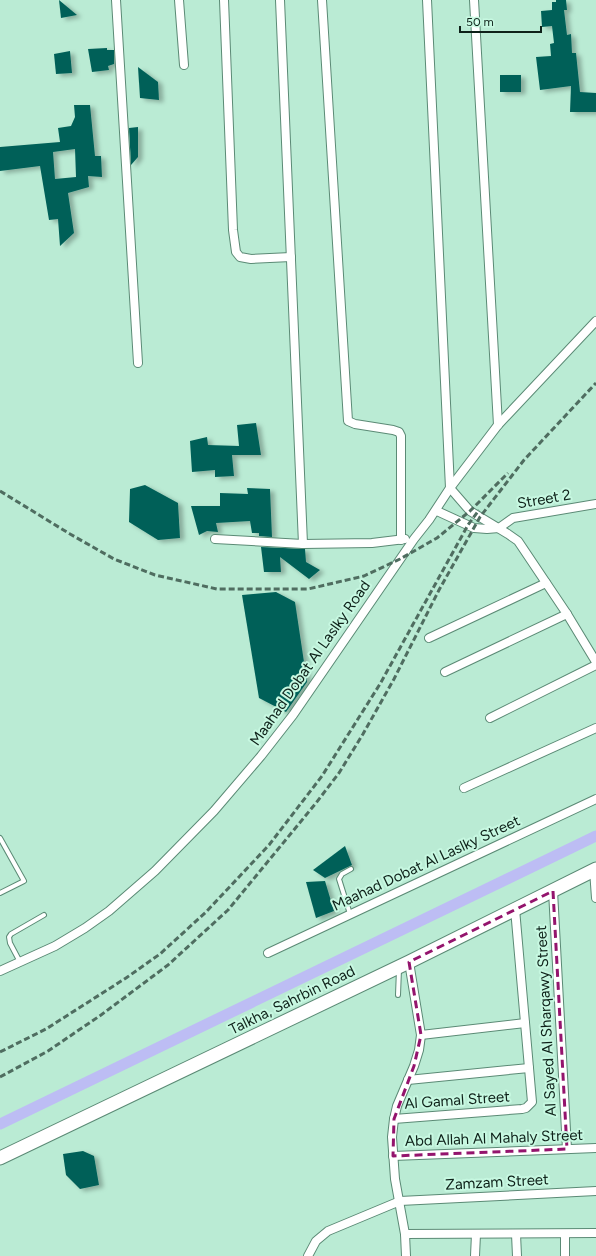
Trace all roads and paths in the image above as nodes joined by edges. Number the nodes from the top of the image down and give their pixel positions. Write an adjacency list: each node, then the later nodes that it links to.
1 (116, 0): 11 (street)
2 (179, 0): 8 (street)
3 (224, 0): 9 (street)
4 (280, 0): 9 (street)
5 (322, 0): 19 (street)
6 (427, 0): 13 (street)
7 (474, 0): 12 (street)
8 (184, 65)
9 (291, 257): 20 (street)
10 (596, 321): 12 (street, Maahad Dobat Al Laslky Road)
11 (138, 363)
12 (498, 426): 13 (street, Maahad Dobat Al Laslky Road)
13 (451, 490): 15 (street, Maahad Dobat Al Laslky Road); 16 (street)
14 (596, 504): 16 (street, Street 2)
15 (438, 511): 16 (street); 18 (street, Maahad Dobat Al Laslky Road)
16 (499, 528): 21 (street)
17 (215, 539): 20 (street)
18 (414, 539): 19 (street); 40 (street, Maahad Dobat Al Laslky Road)
19 (401, 540): 20 (street)
20 (303, 544)
21 (546, 583): 22 (street); 23 (street)
22 (568, 614): 24 (street); 25 (street)
23 (429, 638)
24 (596, 664): 26 (street)
25 (444, 672)
26 (490, 718)
27 (596, 728): 28 (street)
28 (464, 788)
29 (596, 799): 38 (street, Maahad Dobat Al Laslky Street)
30 (0, 838): 34 (lane)
31 (351, 869): 38 (lane)
32 (595, 870): 33 (main road, Talkha, Sahrbin Road); 35 (street)
33 (553, 891): 36 (main road, Talkha, Sahrbin Road); 50 (street, Al Sayed Al Sharqawy Street)
34 (0, 893)
35 (596, 898)
36 (515, 909): 41 (main road, Talkha, Sahrbin Road); 44 (street)
37 (44, 915): 40 (lane)
38 (350, 915): 39 (street, Maahad Dobat Al Laslky Street)
39 (268, 953)
40 (20, 962): 42 (street, Maahad Dobat Al Laslky Road)
41 (404, 964): 43 (lane); 45 (street); 52 (main road, Talkha, Sahrbin Road)
42 (0, 971)
43 (398, 995)
44 (525, 1023): 45 (street); 46 (street)
45 (421, 1035): 47 (street)
46 (529, 1068): 47 (street); 48 (street, Al Gamal Street)
47 (408, 1080): 48 (street)
48 (394, 1119): 51 (street)
49 (596, 1148): 50 (street, Abd Allah Al Mahaly Street)
50 (567, 1149): 51 (street, Abd Allah Al Mahaly Street)
51 (393, 1156): 54 (street)
52 (0, 1158)
53 (596, 1191): 54 (street, Zamzam Street)
54 (400, 1201): 56 (street); 60 (street, Zamzam Street)
55 (596, 1233): 59 (street)
56 (405, 1234): 57 (street); 61 (street)
57 (476, 1234): 58 (street); 62 (street)
58 (516, 1234): 59 (street); 63 (street)
59 (565, 1234): 64 (street)
60 (308, 1256)
61 (406, 1256)
62 (476, 1256)
63 (517, 1256)
64 (565, 1256)

